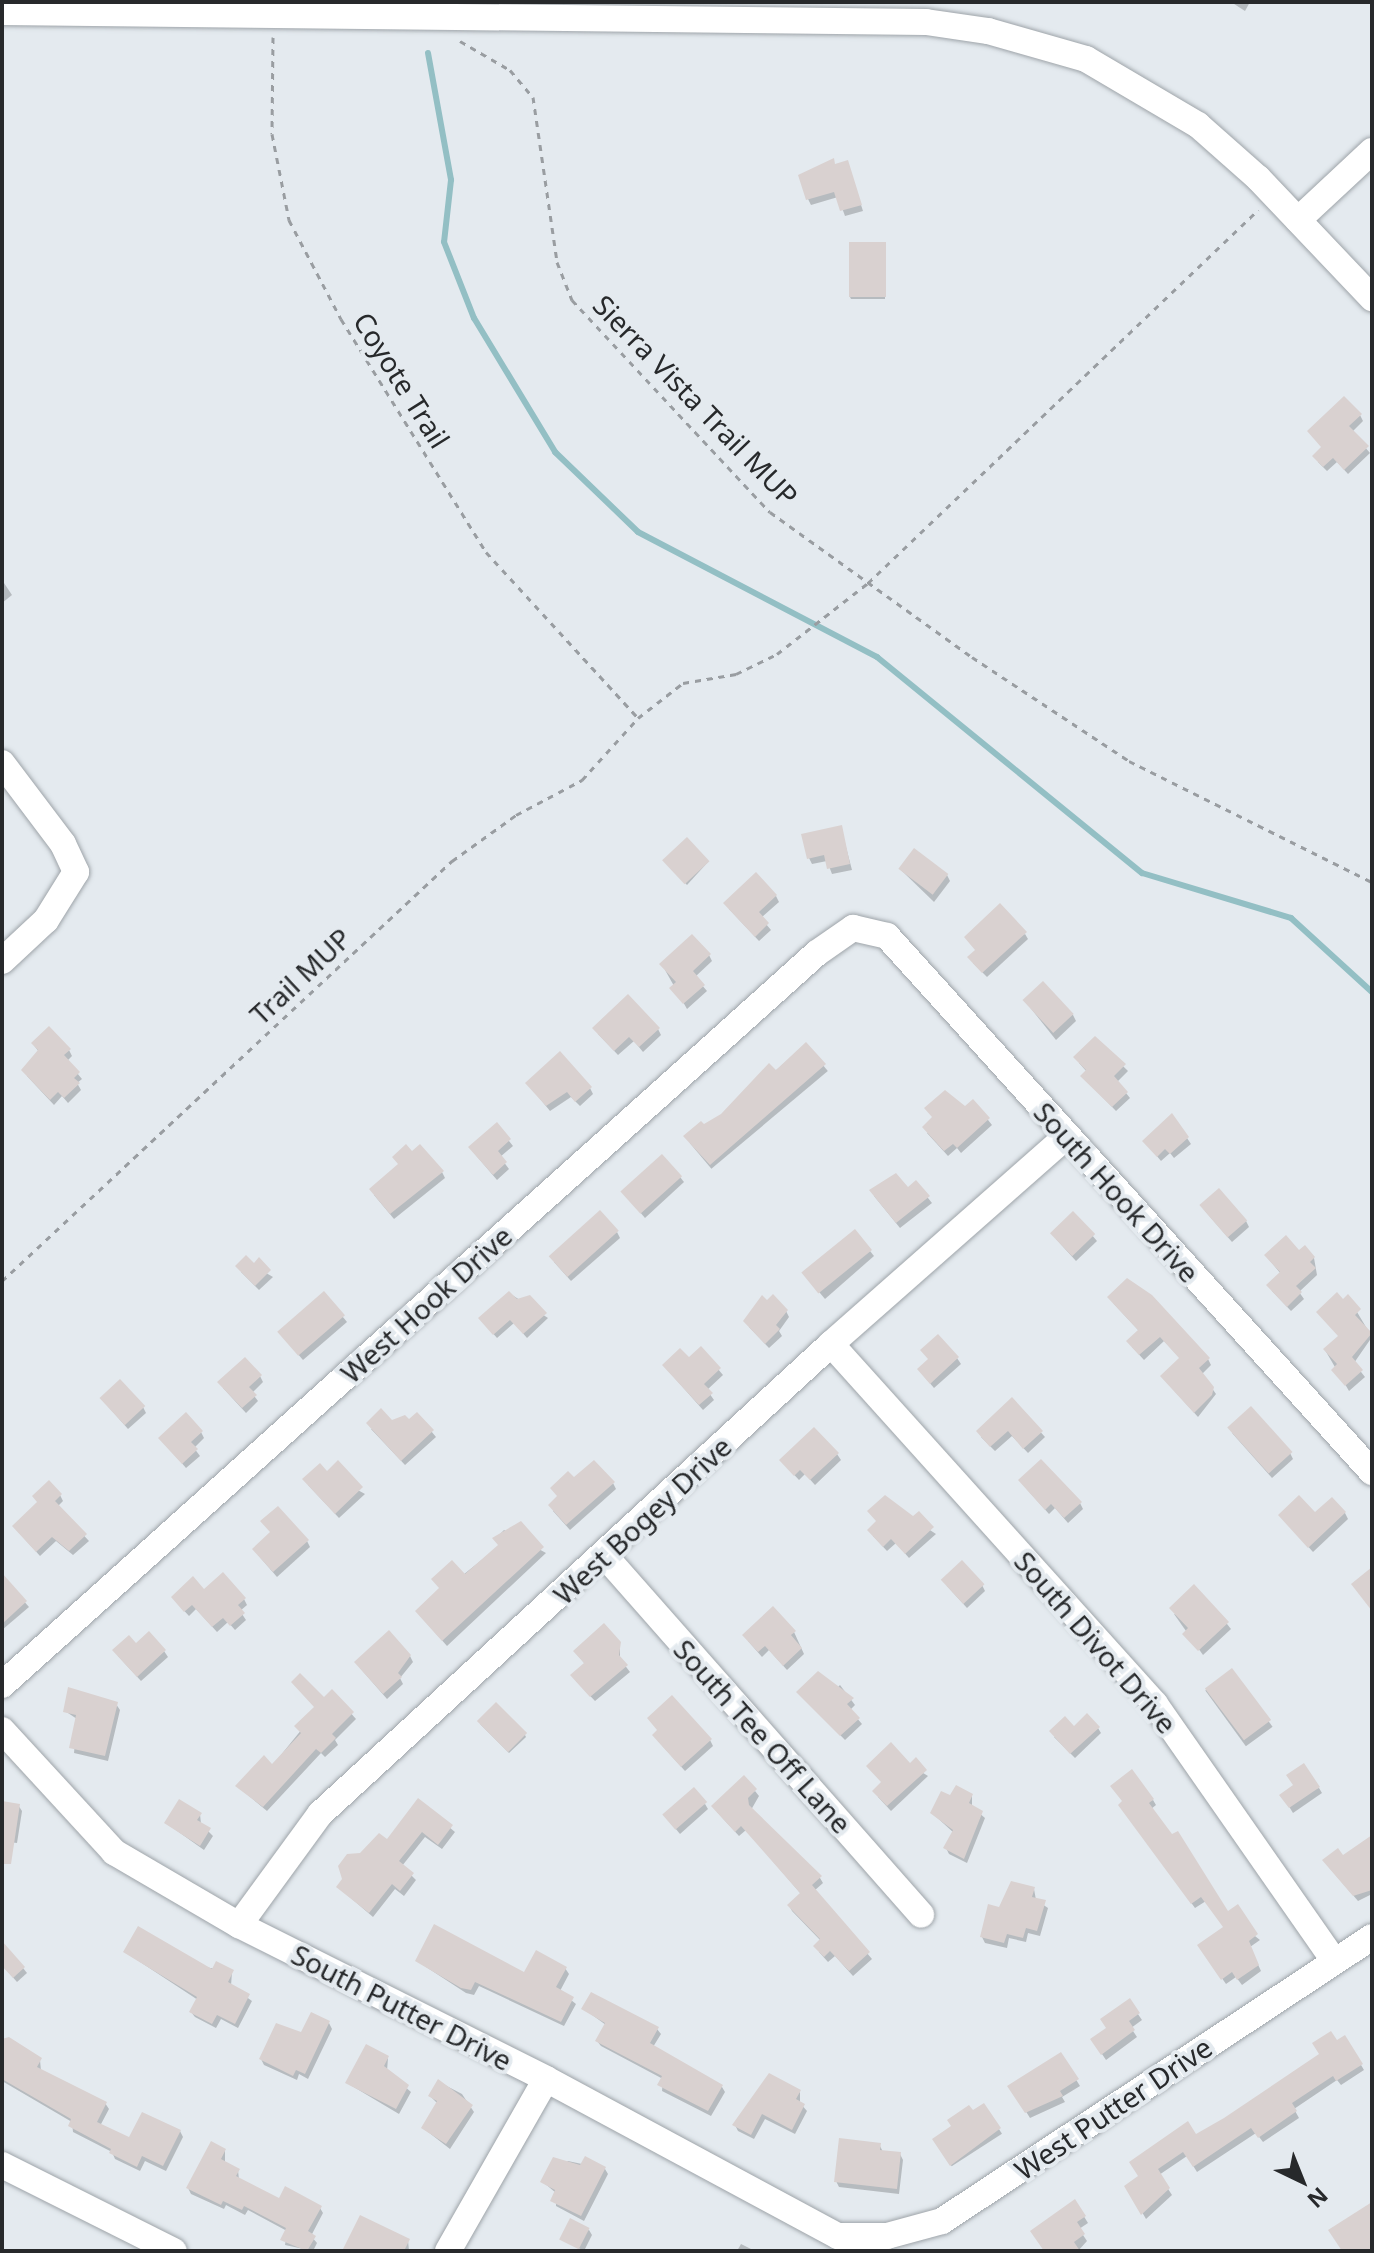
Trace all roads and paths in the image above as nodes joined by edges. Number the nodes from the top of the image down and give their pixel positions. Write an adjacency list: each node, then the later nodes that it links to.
1 (604, 9): 3 (street); 7 (street)
2 (2, 12): 3 (street)
3 (278, 29): 10 (path, Coyote Trail)
4 (450, 38): 9 (path, Sierra Vista Trail MUP)
5 (1372, 151): 7 (street)
6 (1268, 201): 9 (path, Trail MUP)
7 (1298, 220): 8 (street)
8 (1372, 298)
9 (868, 583): 10 (path, Trail MUP); 12 (path, Sierra Vista Trail MUP)
10 (638, 718): 16 (path, Trail MUP)
11 (2, 763): 14 (street)
12 (1372, 882)
13 (853, 928): 15 (street, South Hook Drive); 20 (street, West Hook Drive)
14 (2, 961)
15 (1067, 1136): 17 (street, West Bogey Drive); 18 (street, South Hook Drive)
16 (2, 1281)
17 (831, 1344): 19 (street, West Bogey Drive); 25 (street, South Divot Drive)
18 (1372, 1472)
19 (605, 1556): 22 (street, South Tee Off Lane); 23 (street, West Bogey Drive)
20 (2, 1685)
21 (2, 1730): 23 (street, South Putter Drive)
22 (921, 1914)
23 (239, 1925): 26 (street, South Putter Drive)
24 (1372, 1937): 25 (street, West Putter Drive)
25 (1334, 1961): 28 (street, West Putter Drive)
26 (546, 2079): 28 (street, South Putter Drive); 30 (street)
27 (2, 2165): 29 (street)
28 (838, 2236)
29 (174, 2251)
30 (448, 2251)

